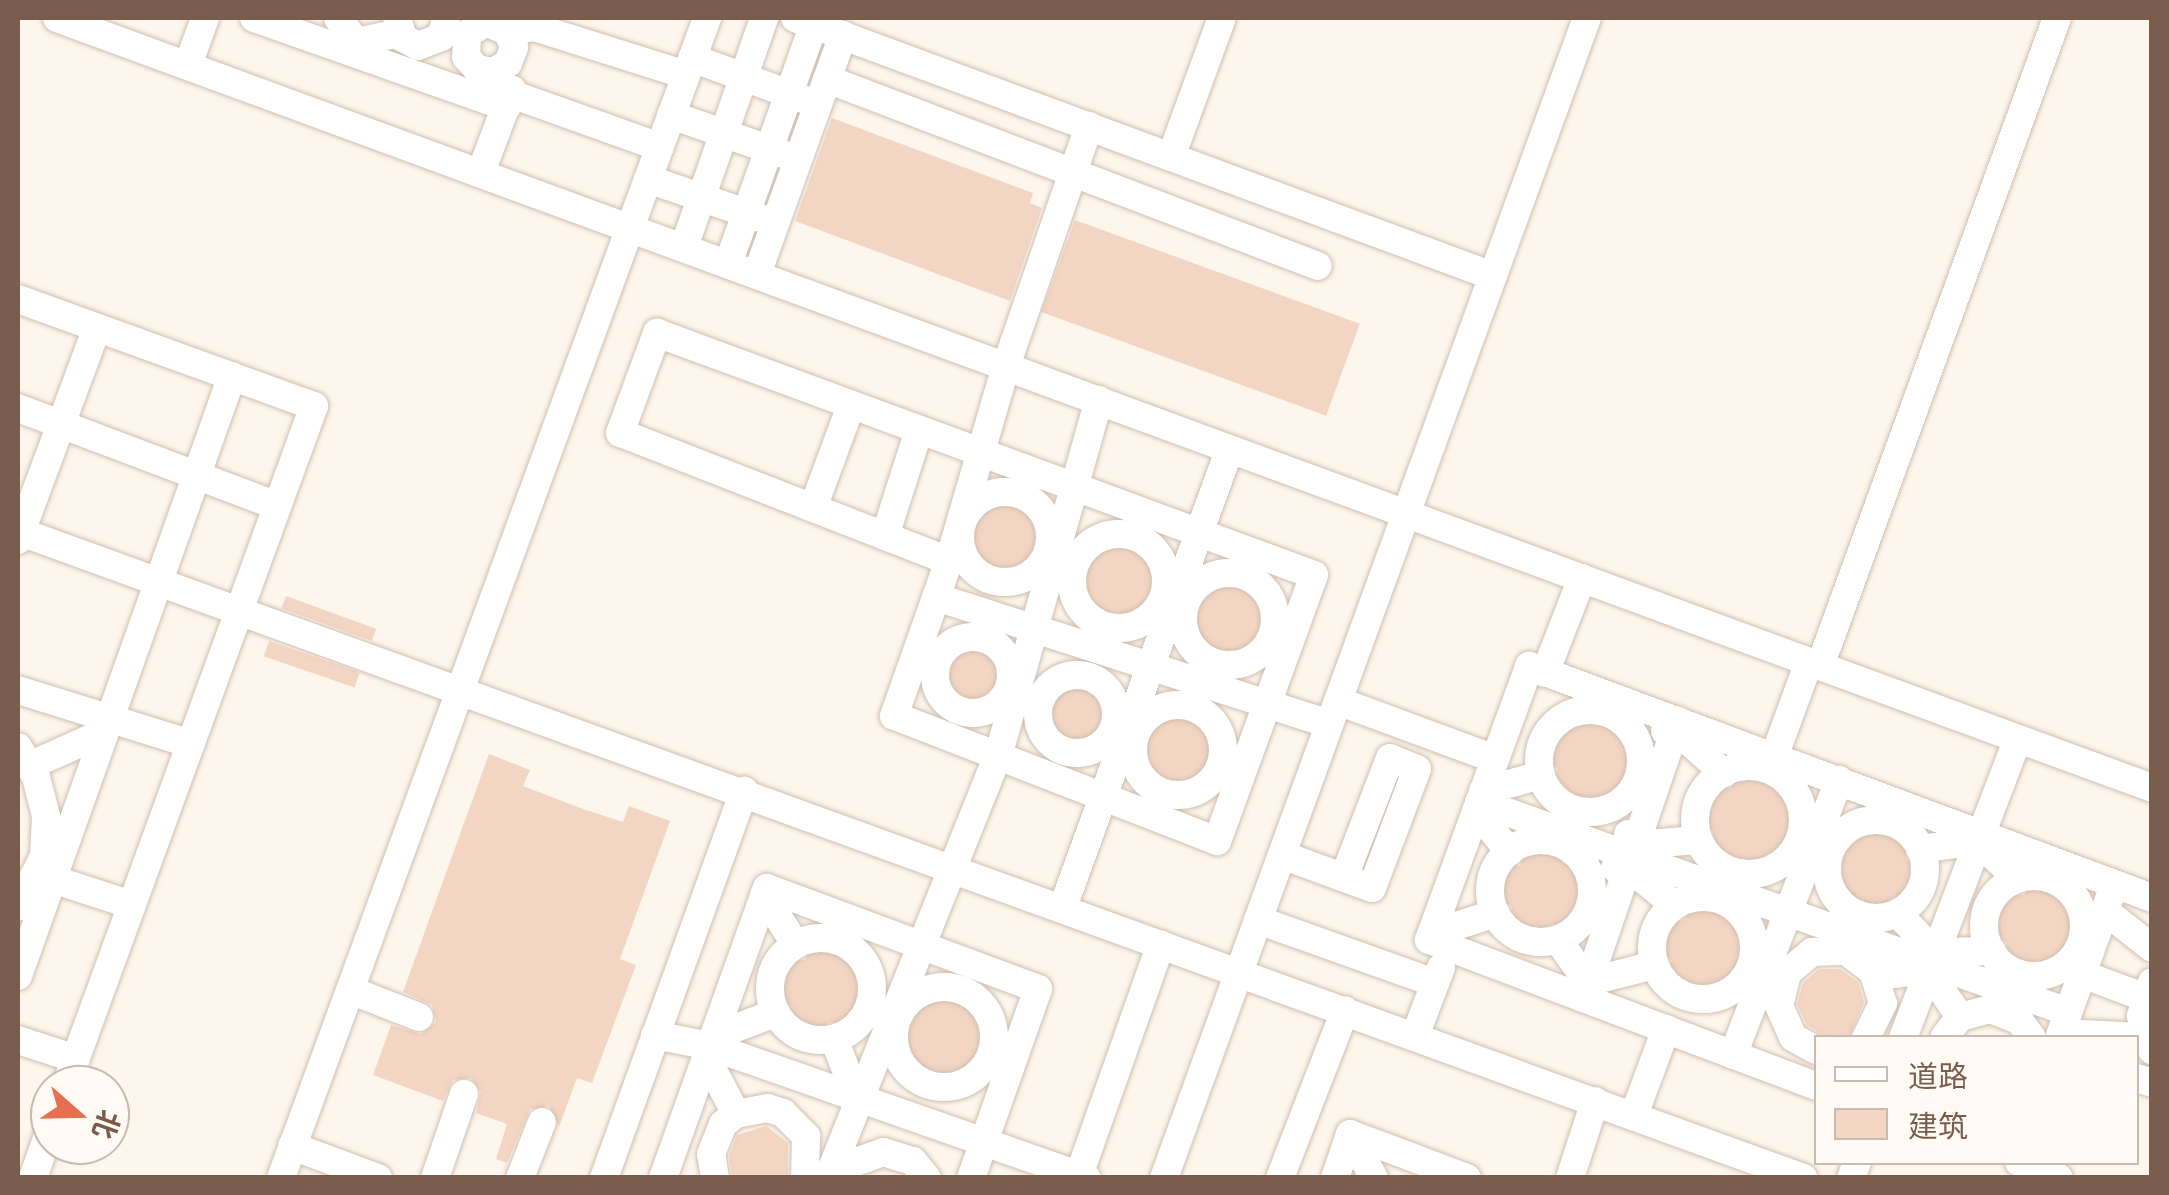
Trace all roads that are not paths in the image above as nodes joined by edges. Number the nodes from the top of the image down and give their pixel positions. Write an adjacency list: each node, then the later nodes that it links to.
1 (57, 18): 16 (street)
2 (205, 18): 16 (street)
3 (254, 18): 11 (street)
4 (337, 18): 11 (street); 14 (street)
5 (707, 18): 17 (street)
6 (764, 18): 18 (street)
7 (1222, 18): 26 (street)
8 (1588, 18): 39 (street)
9 (2057, 18): 83 (street)
10 (804, 21): 13 (street); 20 (street)
11 (306, 23): 14 (street)
12 (568, 27): 15 (street); 17 (street)
13 (843, 36): 19 (street); 22 (street)
14 (358, 37): 15 (street)
15 (470, 47): 24 (street); 28 (street)
16 (188, 65): 28 (street)
17 (689, 66): 18 (street); 21 (street)
18 (744, 77): 20 (street); 23 (street)
19 (823, 92): 20 (street); 27 (street); 29 (street)
20 (789, 94): 25 (street)
21 (671, 115): 23 (street); 24 (street)
22 (1089, 126): 26 (street); 29 (street)
23 (724, 134): 25 (street); 31 (street)
24 (660, 147): 30 (street)
25 (768, 149): 27 (street); 32 (street)
26 (1170, 158): 39 (street)
27 (798, 160): 33 (street)
28 (481, 172): 34 (street)
29 (1074, 172): 37 (street); 42 (street)
30 (648, 179): 31 (street); 34 (street)
31 (701, 198): 32 (street); 35 (street)
32 (746, 213): 33 (street); 36 (street)
33 (776, 224): 38 (street)
34 (630, 228): 35 (street); 86 (street)
35 (684, 247): 36 (street)
36 (728, 264): 38 (street)
37 (1318, 266)
38 (757, 274): 42 (street)
39 (1493, 276): 56 (street)
40 (18, 299): 41 (street)
41 (97, 328): 43 (street); 47 (street)
42 (1006, 366): 44 (street); 50 (street)
43 (232, 376): 51 (street); 54 (street)
44 (1099, 400): 49 (street); 52 (street)
45 (851, 405): 48 (street); 55 (street); 55 (street)
46 (18, 408): 47 (street)
47 (61, 424): 51 (street); 58 (street)
48 (919, 430): 50 (street); 60 (street)
49 (1230, 448): 56 (street); 62 (street)
50 (979, 459): 53 (street); 53 (street); 57 (street)
51 (197, 475): 54 (street); 67 (street)
52 (1070, 491): 53 (street); 53 (street); 59 (street); 61 (street); 63 (street)
53 (1021, 493): 57 (street); 63 (street)
54 (277, 506): 74 (street)
55 (813, 508): 60 (street)
56 (1406, 514): 66 (street); 95 (street)
57 (960, 524): 69 (street)
58 (19, 534): 67 (street)
59 (1148, 535): 61 (street); 62 (street); 62 (street); 73 (street)
60 (885, 536): 69 (street)
61 (1102, 538): 63 (street)
62 (1196, 540): 64 (street); 65 (street); 73 (street)
63 (1063, 559): 68 (street); 72 (street); 76 (street)
64 (1252, 566): 65 (street); 70 (street); 71 (street)
65 (1216, 575): 73 (street)
66 (1582, 578): 83 (street); 85 (street)
67 (159, 580): 74 (street); 99 (street)
68 (1008, 580): 69 (street); 76 (street); 77 (street)
69 (946, 582): 77 (street); 80 (street)
70 (1310, 586): 71 (street); 78 (street)
71 (1270, 596): 78 (street)
72 (1076, 601): 76 (street); 81 (street)
73 (1174, 603): 75 (street); 79 (street); 84 (street)
74 (240, 608): 86 (street); 105 (street)
75 (1136, 624): 81 (street); 84 (street)
76 (1035, 625): 77 (street); 77 (street); 81 (street); 88 (street)
77 (984, 636): 80 (street); 88 (street)
78 (1282, 637): 82 (street); 91 (street)
79 (1188, 642): 84 (street); 90 (street)
80 (927, 657): 89 (street); 94 (street)
81 (1101, 661): 84 (street); 84 (street); 88 (street); 101 (street)
82 (1248, 662): 90 (street); 91 (street)
83 (1814, 664): 103 (street); 109 (street)
84 (1151, 667): 90 (street); 93 (street); 101 (street)
85 (1537, 670): 92 (street); 96 (street); 100 (street)
86 (461, 687): 119 (street); 189 (street)
87 (18, 690): 99 (street)
88 (1030, 690): 97 (street); 106 (street); 107 (street)
89 (940, 693): 94 (street); 97 (street)
90 (1211, 698): 91 (street); 91 (street); 93 (street); 111 (street)
91 (1267, 704): 95 (street); 111 (street)
92 (1612, 706): 96 (street); 98 (street); 102 (street)
93 (1162, 709): 101 (street)
94 (896, 710): 97 (street)
95 (1334, 713): 110 (street); 135 (street)
96 (1572, 714): 104 (street)
97 (968, 720): 106 (street); 106 (street)
98 (1676, 725): 102 (street); 109 (street); 112 (street); 115 (street)
99 (107, 726): 105 (street); 108 (street); 143 (street)
100 (1507, 726): 104 (street); 110 (street)
101 (1125, 733): 107 (street); 113 (street); 116 (street)
102 (1634, 735): 115 (street)
103 (2018, 739): 118 (street); 130 (street)
104 (1543, 742): 114 (street)
105 (190, 744): 153 (street)
106 (1001, 748): 107 (street); 107 (street); 138 (street)
107 (1061, 751): 116 (street); 116 (street)
108 (23, 756): 155 (street)
109 (1774, 757): 117 (street)
110 (1495, 758): 122 (street)
111 (1231, 769): 121 (street); 129 (street)
112 (1724, 773): 120 (street); 123 (street)
113 (1140, 774): 116 (street); 124 (street)
114 (1541, 775): 122 (street); 128 (street)
115 (1645, 785): 123 (street); 125 (street); 136 (street)
116 (1107, 786): 124 (street); 156 (street)
117 (1837, 786): 120 (street); 126 (street); 127 (street); 132 (street)
118 (2151, 787)
119 (744, 790): 138 (street); 205 (street)
120 (1794, 791): 132 (street)
121 (1197, 792): 124 (street); 129 (street)
122 (1480, 801): 128 (street); 134 (street); 137 (street)
123 (1696, 804): 131 (street)
124 (1164, 806): 129 (street)
125 (1612, 808): 128 (street); 136 (street)
126 (1896, 813): 127 (street); 130 (street); 133 (street)
127 (1862, 822): 132 (street)
128 (1566, 828): 134 (street); 136 (street); 139 (street)
129 (1221, 830)
130 (1978, 836): 133 (street); 144 (street); 149 (street); 150 (street)
131 (1698, 840): 136 (street); 146 (street)
132 (1815, 845): 140 (street); 147 (street); 159 (street)
133 (1920, 849): 145 (street)
134 (1510, 852): 142 (street)
135 (1282, 855): 141 (street); 162 (street)
136 (1631, 856): 139 (street); 146 (street); 154 (street); 157 (street)
137 (1457, 864): 142 (street); 168 (street)
138 (950, 865): 156 (street); 171 (street)
139 (1588, 871): 157 (street)
140 (1766, 871): 146 (street); 159 (street)
141 (1344, 878)
142 (1493, 878): 160 (street)
143 (52, 879): 153 (street); 183 (street)
144 (2018, 879): 151 (street); 158 (street)
145 (1922, 885): 150 (street); 161 (street)
146 (1724, 886): 154 (street); 159 (street); 163 (street)
147 (1831, 891): 159 (street); 166 (street)
148 (764, 895): 165 (street); 170 (street); 175 (street)
149 (2110, 896): 151 (street); 152 (street); 172 (street); 181 (street)
150 (1955, 898): 158 (street); 176 (street)
151 (2076, 898): 181 (street)
152 (2152, 898)
153 (132, 904): 220 (street)
154 (1675, 905): 164 (street)
155 (18, 907)
156 (1063, 907): 169 (street)
157 (1601, 909): 164 (street); 167 (street); 190 (street)
158 (1988, 909): 173 (street)
159 (1789, 910): 163 (street); 166 (street); 174 (street); 185 (street)
160 (1496, 913): 167 (street); 168 (street)
161 (1898, 914): 166 (street); 176 (street)
162 (1258, 920): 179 (street); 186 (street)
163 (1748, 924): 185 (street)
164 (1656, 926): 178 (street)
165 (846, 931): 170 (street); 171 (street); 177 (street)
166 (1852, 934): 174 (street); 176 (street); 184 (street)
167 (1546, 940): 182 (street); 190 (street)
168 (1440, 941): 182 (street); 186 (street)
169 (1161, 944): 179 (street); 245 (street)
170 (796, 945): 180 (street)
171 (918, 946): 177 (street); 187 (street); 188 (street); 197 (street)
172 (2152, 948)
173 (1992, 951): 176 (street); 192 (street)
174 (1812, 952): 185 (street)
175 (740, 961): 180 (street); 213 (street)
176 (1931, 962): 184 (street); 192 (street); 200 (street); 204 (street)
177 (866, 965): 197 (street)
178 (1654, 965): 190 (street); 194 (street)
179 (1239, 971): 195 (street); 255 (street)
180 (774, 972): 196 (street)
181 (2070, 972): 191 (street); 192 (street); 201 (street)
182 (1522, 975): 190 (street)
183 (18, 976)
184 (1876, 976): 202 (street)
185 (1765, 977): 194 (street); 199 (street); 214 (street)
186 (1436, 983): 209 (street)
187 (931, 988): 188 (street); 197 (street)
188 (974, 988): 193 (street); 193 (street); 218 (street)
189 (350, 990): 198 (street); 239 (street)
190 (1585, 990): 203 (street)
191 (2148, 990): 216 (street)
192 (2012, 992): 200 (street); 201 (street); 206 (street)
193 (1036, 993): 218 (street)
194 (1702, 997): 203 (street); 214 (street)
195 (1345, 1010): 209 (street); 256 (street)
196 (776, 1013): 210 (street); 213 (street)
197 (885, 1014): 211 (street); 221 (street); 228 (street)
198 (419, 1017)
199 (1784, 1023): 214 (street); 215 (street)
200 (1952, 1027)
201 (2063, 1027): 207 (street); 208 (street)
202 (1872, 1029): 204 (street)
203 (1671, 1031): 214 (street); 231 (street)
204 (1914, 1034)
205 (655, 1035): 213 (street); 250 (street)
206 (2031, 1035)
207 (2035, 1035)
208 (2093, 1035)
209 (1415, 1036): 227 (street)
210 (806, 1038): 211 (street); 222 (street)
211 (834, 1038): 228 (street)
212 (18, 1040): 219 (street)
213 (710, 1047): 222 (street); 230 (street); 234 (street)
214 (1736, 1048): 225 (street)
215 (1814, 1049)
216 (2149, 1050)
217 (1814, 1057): 225 (street)
218 (1002, 1058): 223 (street); 237 (street)
219 (59, 1065)
220 (74, 1065)
221 (904, 1066): 224 (street); 228 (street)
222 (792, 1076): 228 (street); 229 (street)
223 (965, 1082): 224 (street); 237 (street)
224 (929, 1084): 232 (street)
225 (1810, 1084)
226 (464, 1094): 248 (street)
227 (1596, 1101): 231 (street); 260 (street)
228 (857, 1102): 232 (street); 236 (street); 242 (street); 244 (street)
229 (779, 1111): 230 (street); 236 (street)
230 (736, 1114): 238 (street)
231 (1634, 1116): 243 (street)
232 (920, 1121): 237 (street); 240 (street)
233 (542, 1122): 249 (street)
234 (680, 1129): 238 (street); 251 (street)
235 (1350, 1134): 257 (street); 258 (street); 259 (street)
236 (806, 1136): 244 (street)
237 (984, 1140): 245 (street); 253 (street); 254 (street)
238 (713, 1142): 252 (street)
239 (292, 1146): 246 (street); 247 (street)
240 (905, 1157): 242 (street); 253 (street)
241 (2026, 1165): 262 (street)
242 (851, 1168)
243 (1753, 1169): 261 (street)
244 (812, 1177)
245 (1082, 1177)
246 (281, 1178)
247 (378, 1178)
248 (435, 1178)
249 (520, 1178)
250 (604, 1178)
251 (663, 1178)
252 (716, 1178)
253 (930, 1178)
254 (971, 1178)
255 (1164, 1178)
256 (1280, 1178)
257 (1336, 1178)
258 (1374, 1178)
259 (1467, 1178)
260 (1570, 1178)
261 (1804, 1178)
262 (2059, 1178)

